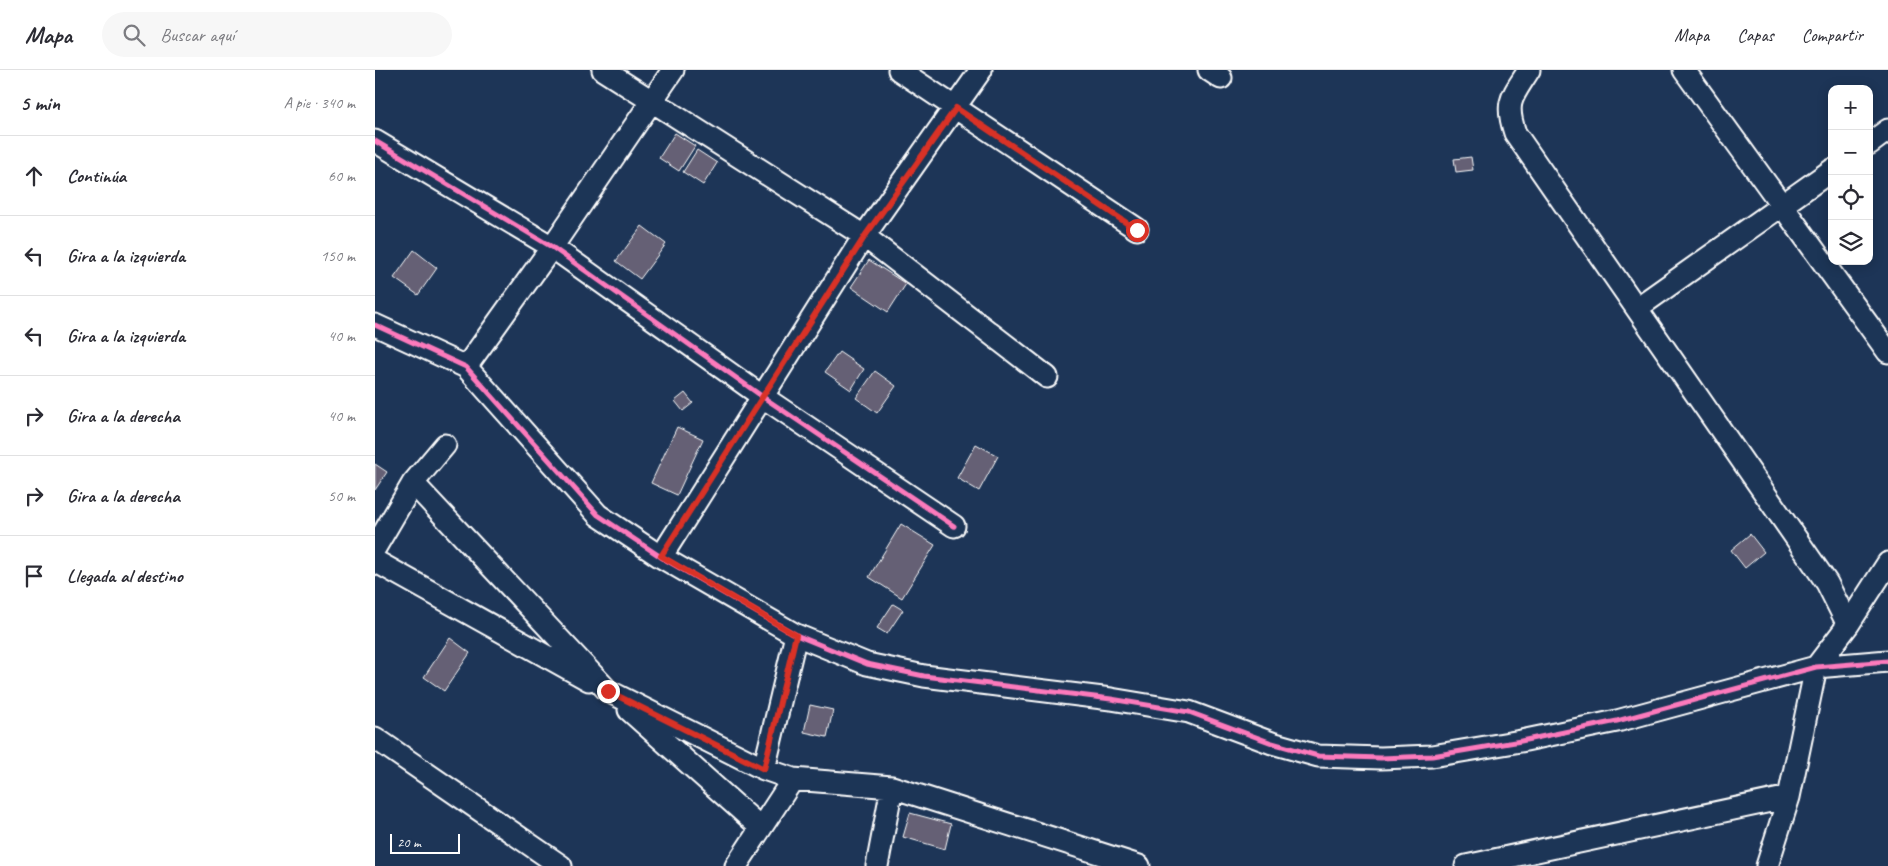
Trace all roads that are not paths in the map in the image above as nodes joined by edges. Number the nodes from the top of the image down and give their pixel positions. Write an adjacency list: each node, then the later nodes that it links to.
1 (603, 70): 7 (street)
2 (673, 70): 7 (street)
3 (899, 70): 8 (street)
4 (981, 70): 8 (street)
5 (1529, 70): 17 (street)
6 (1684, 70): 13 (street)
7 (652, 101): 15 (street); 16 (street)
8 (956, 108): 14 (street); 15 (street)
9 (1888, 130): 11 (street)
10 (375, 141): 16 (street)
11 (1873, 141)
12 (1828, 173): 13 (street)
13 (1782, 206): 17 (street); 19 (street)
14 (1137, 230)
15 (865, 236): 21 (street); 22 (street)
16 (552, 247): 20 (street); 22 (street)
17 (1637, 308): 30 (street)
18 (375, 325): 20 (street)
19 (1888, 352)
20 (466, 367): 27 (street)
21 (1047, 377)
22 (763, 397): 25 (street); 27 (street)
23 (445, 445): 24 (street)
24 (413, 483): 26 (street); 34 (street)
25 (954, 526)
26 (375, 548)
27 (661, 556): 31 (street)
28 (375, 561): 34 (street)
29 (1888, 563): 30 (street)
30 (1849, 625): 33 (street)
31 (796, 635): 33 (street); 36 (street)
32 (1888, 661): 33 (street)
33 (1816, 667): 39 (street)
34 (608, 691): 36 (street); 40 (street)
35 (375, 738): 41 (street)
36 (764, 769): 37 (street)
37 (793, 779): 38 (street); 40 (street)
38 (892, 787): 43 (street); 44 (street)
39 (1789, 797): 45 (street); 46 (street)
40 (761, 828): 42 (street)
41 (561, 866)
42 (736, 866)
43 (877, 866)
44 (1139, 866)
45 (1466, 866)
46 (1767, 866)

